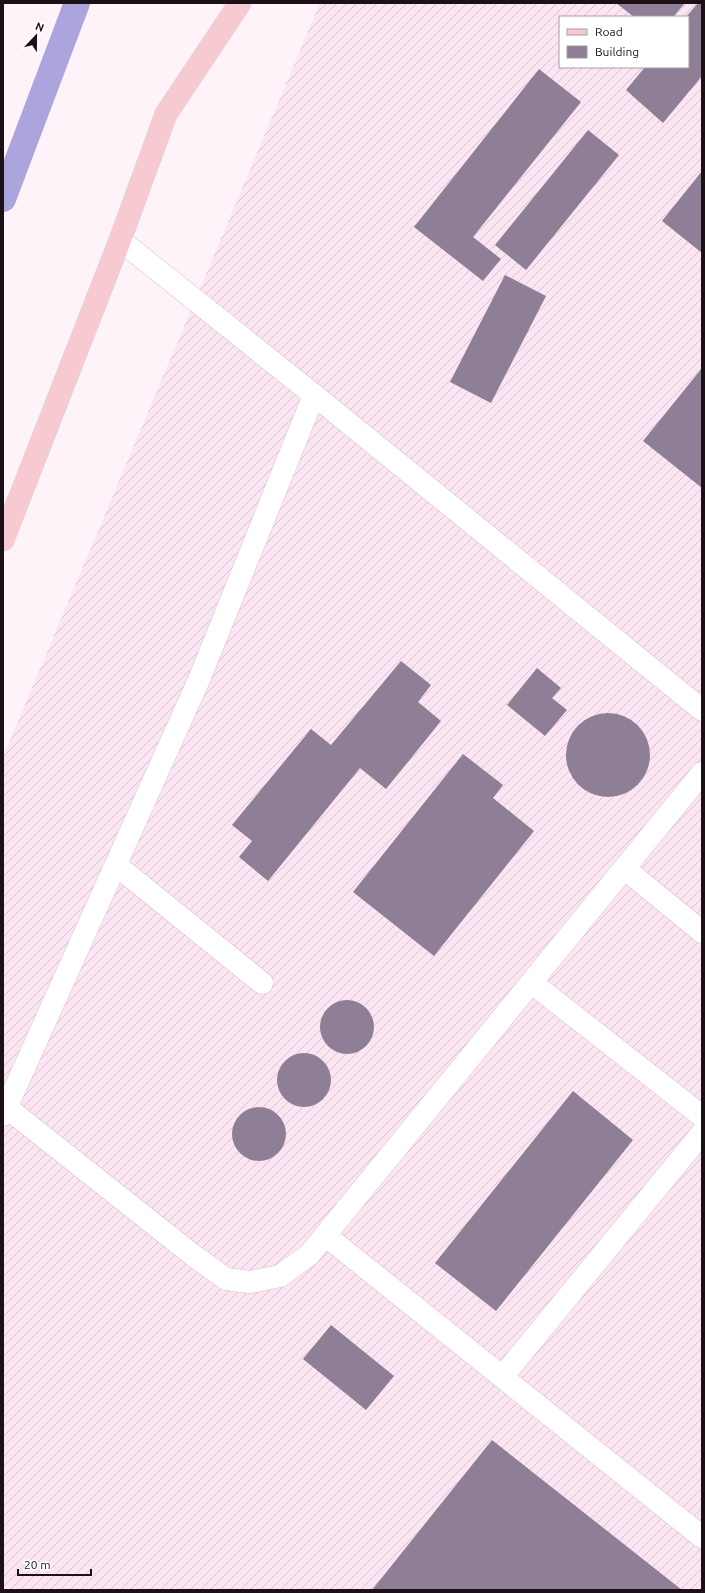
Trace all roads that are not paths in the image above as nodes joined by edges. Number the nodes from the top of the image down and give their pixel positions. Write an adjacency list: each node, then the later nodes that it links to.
1 (240, 3): 2 (main road)
2 (120, 240): 3 (lane); 4 (main road)
3 (314, 395): 5 (lane); 7 (lane)
4 (3, 540)
5 (702, 710)
6 (702, 773): 8 (lane)
7 (116, 865): 10 (lane); 12 (lane)
8 (625, 869): 9 (lane); 11 (lane)
9 (702, 932)
10 (262, 983)
11 (532, 983): 13 (lane); 15 (lane)
12 (5, 1111): 15 (lane)
13 (702, 1116)
14 (702, 1133): 16 (lane)
15 (325, 1235): 16 (lane)
16 (503, 1376): 17 (lane)
17 (702, 1537)

